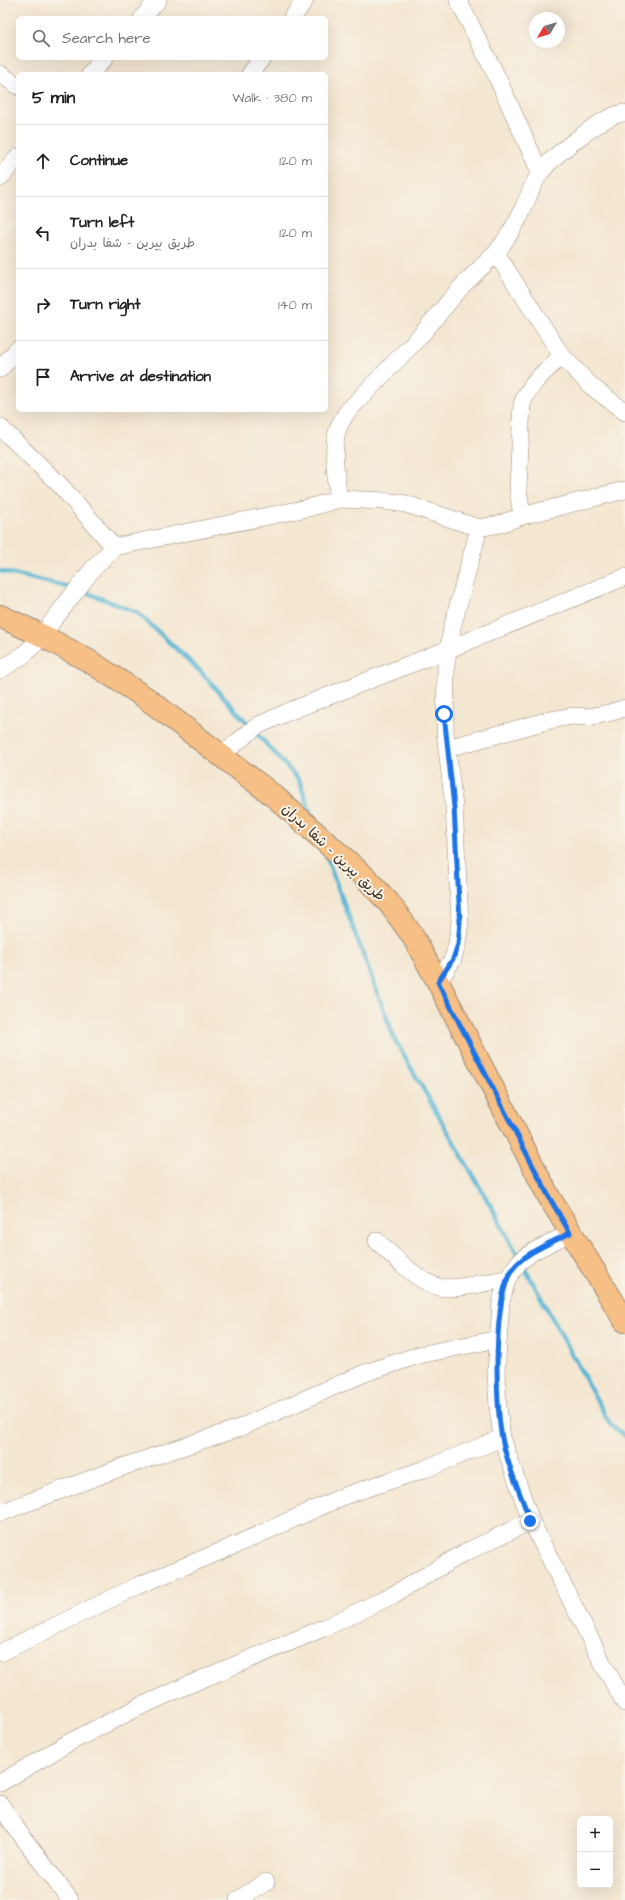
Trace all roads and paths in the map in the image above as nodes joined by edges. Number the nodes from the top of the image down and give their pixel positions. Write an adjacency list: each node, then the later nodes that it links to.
1 (158, 0): 4 (street)
2 (305, 0): 5 (street)
3 (458, 0): 14 (street)
4 (144, 16)
5 (293, 16)
6 (103, 60): 8 (street)
7 (260, 60): 9 (street)
8 (92, 72)
9 (252, 72)
10 (0, 74): 11 (street)
11 (16, 85)
12 (625, 113): 14 (street)
13 (16, 159): 15 (street)
14 (540, 172): 16 (street)
15 (0, 178)
16 (496, 253): 18 (street); 23 (street)
17 (16, 351): 19 (street)
18 (562, 356): 20 (street); 24 (street)
19 (0, 369)
20 (625, 412)
21 (0, 427): 26 (street)
22 (625, 490): 24 (street)
23 (339, 499): 25 (street); 26 (street)
24 (522, 516): 25 (street)
25 (479, 528): 30 (street)
26 (114, 547): 29 (street)
27 (625, 577): 30 (street)
28 (0, 616): 29 (main road, طريق بيرين - شفا بدران)
29 (41, 634): 31 (street); 34 (main road, طريق بيرين - شفا بدران)
30 (449, 649): 33 (street); 34 (street)
31 (0, 670)
32 (625, 708): 33 (street)
33 (448, 748): 35 (street)
34 (221, 755): 35 (main road, طريق بيرين - شفا بدران)
35 (438, 982): 36 (main road, طريق بيرين - شفا بدران)
36 (570, 1233): 38 (street); 39 (main road, طريق بيرين - شفا بدران)
37 (377, 1242): 38 (street)
38 (507, 1279): 40 (street)
39 (625, 1321)
40 (498, 1339): 41 (street); 42 (street)
41 (502, 1438): 43 (street); 44 (street)
42 (0, 1513)
43 (530, 1521): 45 (street); 46 (street)
44 (0, 1653)
45 (625, 1703)
46 (0, 1783)
47 (0, 1804): 49 (street)
48 (266, 1882): 50 (street)
49 (70, 1900)
50 (238, 1900)

